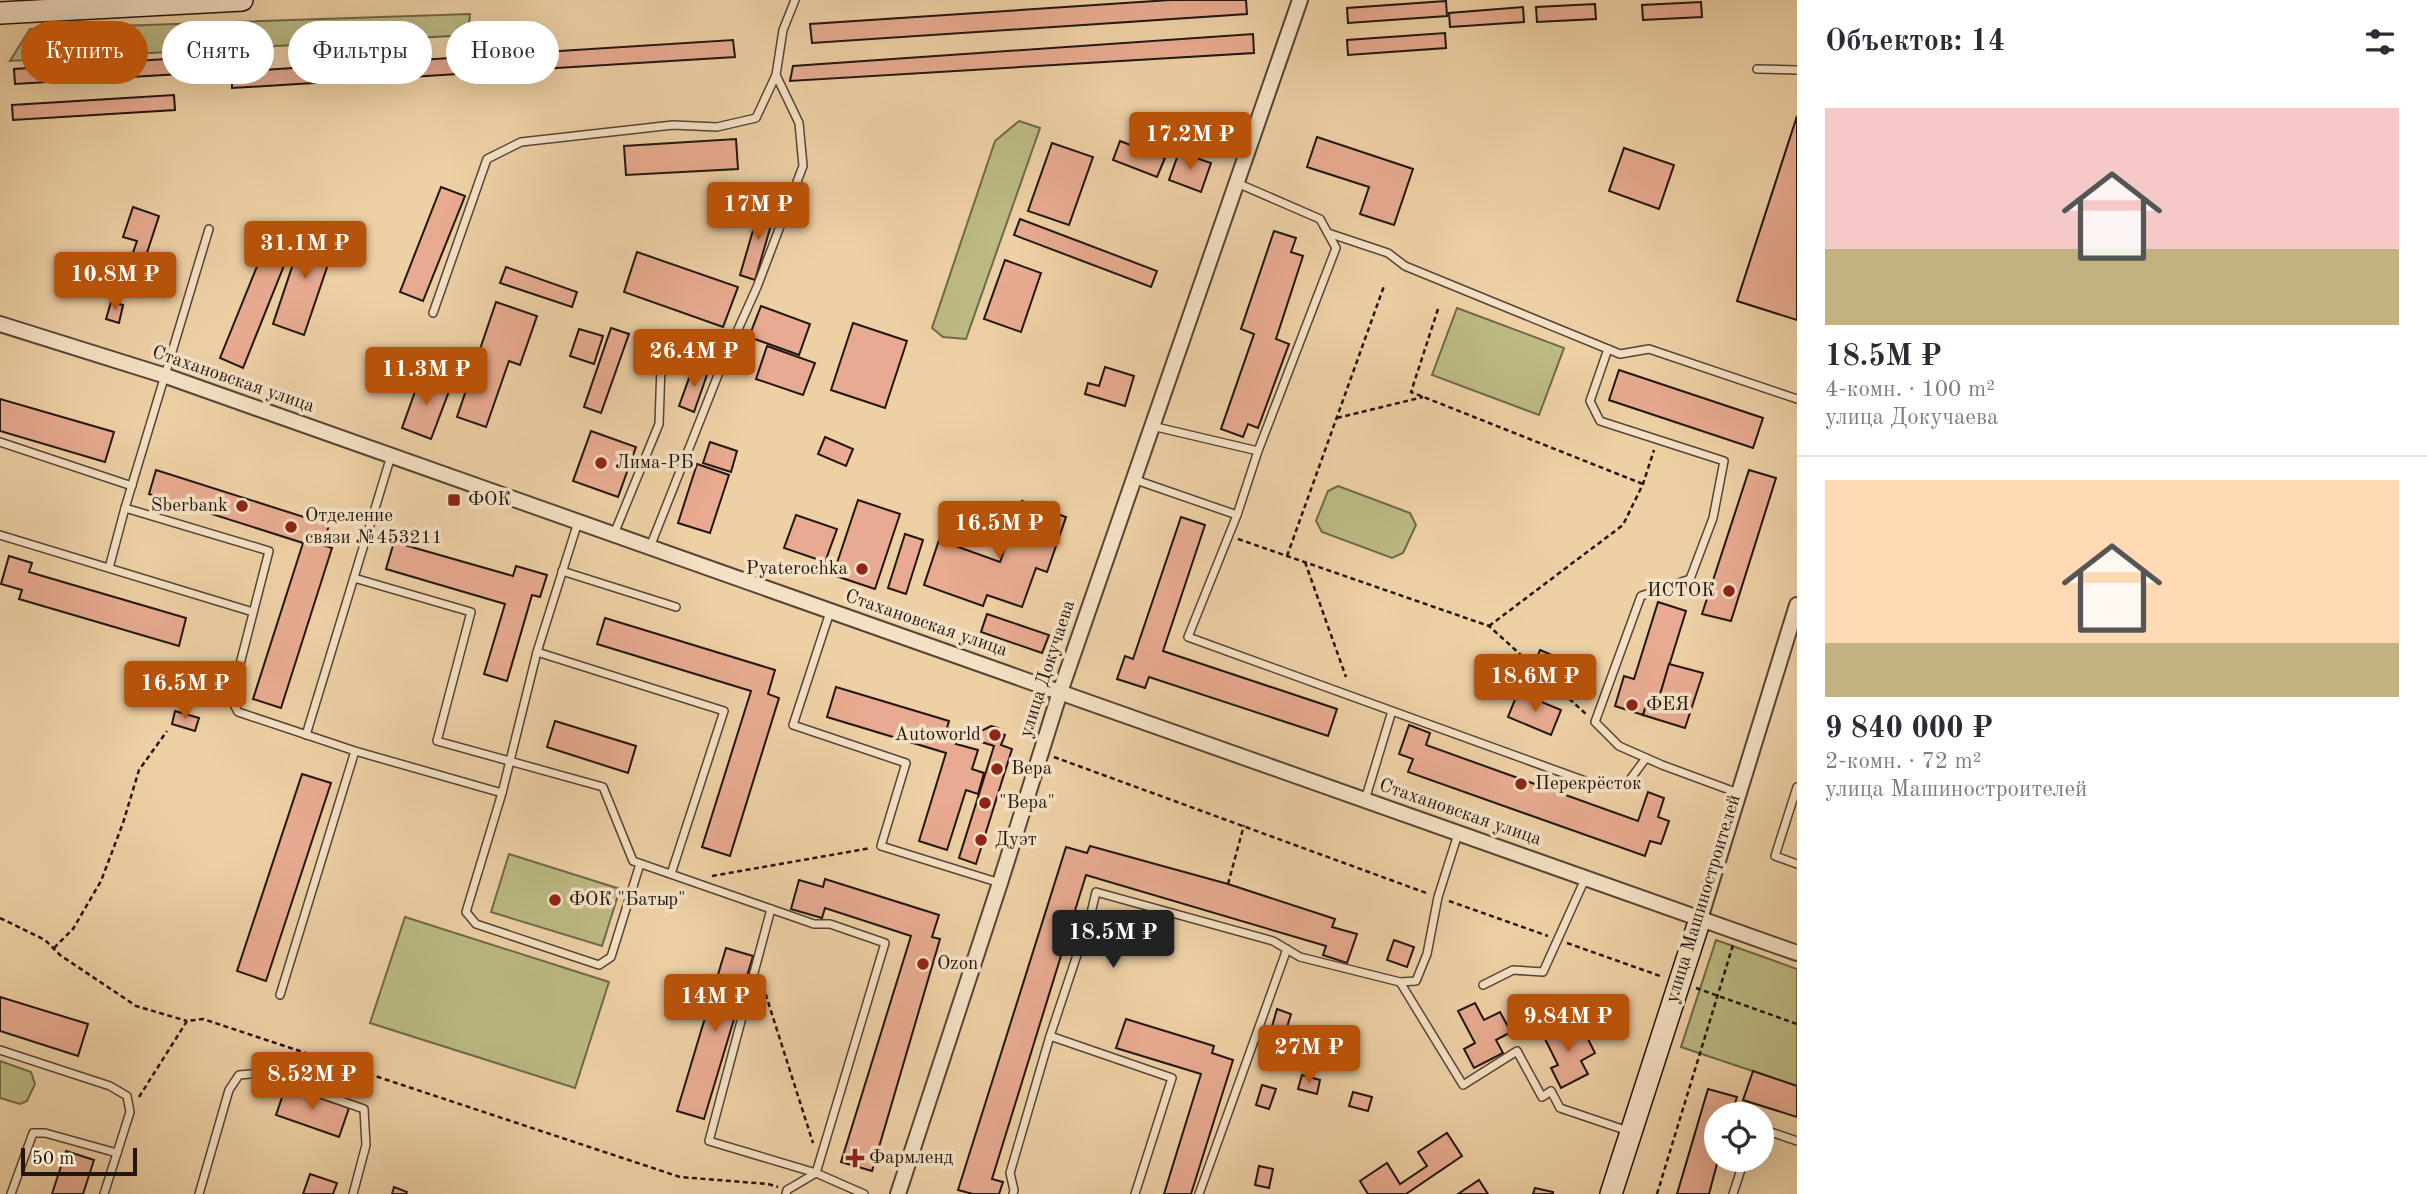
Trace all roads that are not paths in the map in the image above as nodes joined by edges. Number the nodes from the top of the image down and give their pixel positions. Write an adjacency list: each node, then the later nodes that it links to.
1 (242, 0): 4 (street)
2 (795, 0): 7 (lane)
3 (1300, 0): 8 (street, улица Докучаева)
4 (0, 13)
5 (1757, 69): 6 (lane)
6 (1797, 70)
7 (776, 75): 11 (lane); 28 (lane)
8 (1236, 183): 10 (lane); 17 (street, улица Докучаева)
9 (209, 229): 15 (lane)
10 (1328, 233): 14 (lane); 19 (lane)
11 (433, 313)
12 (0, 324): 15 (street, Стахановская улица)
13 (663, 337): 26 (lane)
14 (1608, 349): 16 (lane); 41 (lane)
15 (166, 376): 20 (street, Стахановская улица); 22 (lane)
16 (1797, 400)
17 (1151, 425): 19 (lane); 21 (street, улица Докучаева)
18 (0, 442): 22 (lane)
19 (1258, 451): 24 (lane)
20 (391, 456): 25 (street, Стахановская улица); 31 (lane)
21 (1133, 479): 24 (lane); 37 (street, улица Докучаева)
22 (132, 486): 23 (lane)
23 (125, 508): 29 (lane); 35 (lane)
24 (1237, 515): 38 (lane)
25 (578, 522): 26 (street, Стахановская улица); 30 (lane)
26 (614, 534): 28 (street, Стахановская улица)
27 (0, 535): 29 (lane)
28 (650, 547): 34 (street, Стахановская улица)
29 (109, 568): 35 (lane)
30 (562, 571): 33 (lane); 36 (lane)
31 (354, 578): 39 (lane); 42 (lane)
32 (1797, 605): 45 (street, улица Машиностроителей)
33 (676, 607)
34 (831, 611): 37 (street, Стахановская улица); 52 (lane)
35 (253, 612): 39 (lane)
36 (537, 652): 42 (lane); 50 (lane)
37 (1060, 692): 46 (street, Стахановская улица); 52 (street, улица Докучаева)
38 (1392, 711): 41 (lane); 46 (lane)
39 (306, 735): 40 (lane)
40 (355, 751): 44 (lane); 59 (lane)
41 (1646, 758): 45 (lane)
42 (509, 762): 44 (lane); 48 (lane)
43 (1797, 787): 49 (lane)
44 (502, 793): 48 (lane)
45 (1738, 793): 54 (street, улица Машиностроителей)
46 (1365, 800): 47 (street, Стахановская улица)
47 (1458, 833): 51 (street, Стахановская улица); 57 (lane)
48 (640, 864): 50 (lane)
49 (1797, 864)
50 (671, 874): 53 (lane)
51 (1586, 878): 54 (street, Стахановская улица); 58 (lane)
52 (1000, 883): 74 (street, улица Докучаева)
53 (771, 909): 67 (lane); 67 (lane)
54 (1700, 919): 56 (street, Стахановская улица); 62 (street, улица Машиностроителей)
55 (1287, 949): 57 (lane); 60 (lane); 77 (lane)
56 (1797, 953)
57 (1400, 982): 62 (lane)
58 (1483, 985)
59 (280, 995)
60 (1050, 1036): 75 (lane); 76 (lane)
61 (0, 1050): 65 (lane)
62 (1630, 1132): 78 (street, улица Машиностроителей)
63 (1774, 1133): 64 (lane)
64 (1797, 1141)
65 (117, 1153): 69 (lane); 70 (lane)
66 (1740, 1172): 79 (lane)
67 (816, 1173): 68 (lane); 73 (lane)
68 (786, 1192)
69 (11, 1194)
70 (104, 1194)
71 (199, 1194): 72 (lane)
72 (352, 1194)
73 (864, 1194)
74 (898, 1194)
75 (1013, 1194)
76 (1135, 1194)
77 (1199, 1194)
78 (1611, 1194)
79 (1733, 1194)

